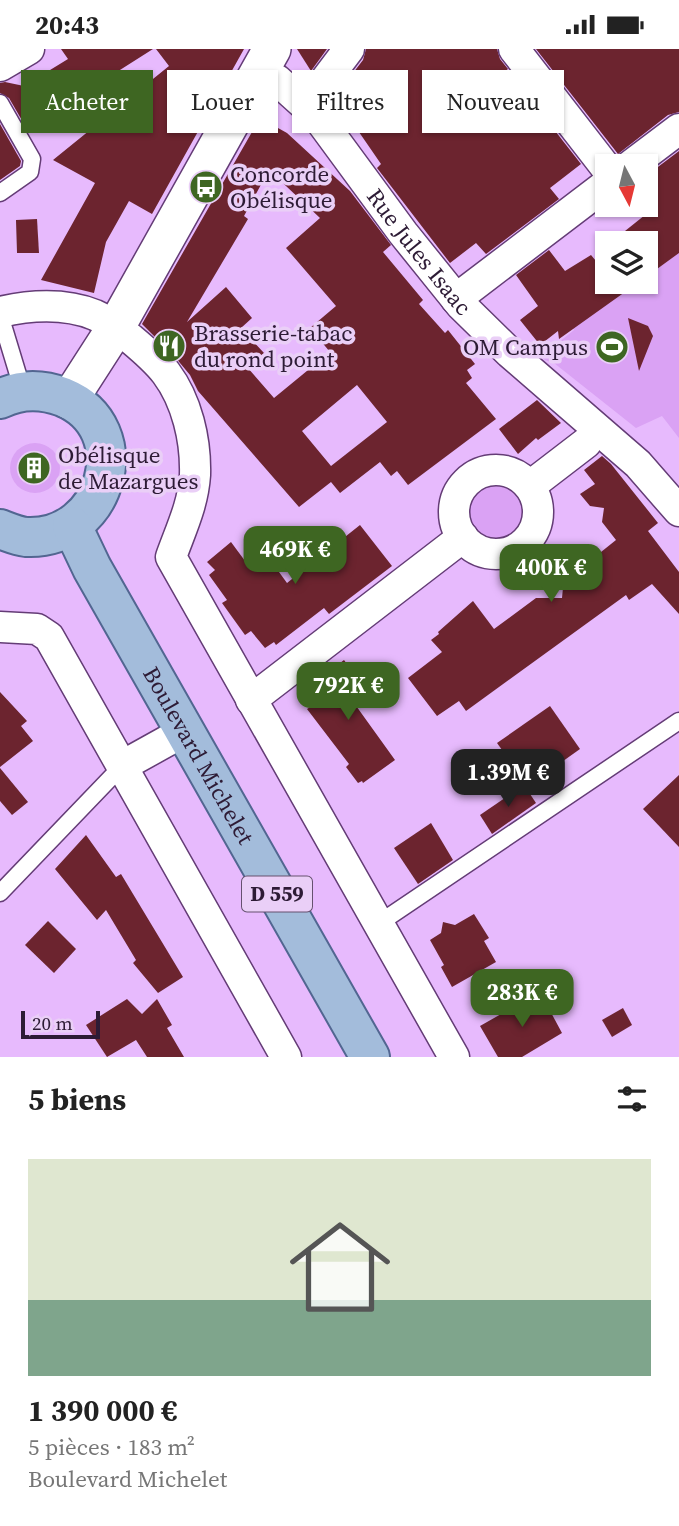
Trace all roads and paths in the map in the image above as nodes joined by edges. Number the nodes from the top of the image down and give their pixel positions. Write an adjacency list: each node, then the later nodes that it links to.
1 (29, 49): 5 (street)
2 (349, 49): 6 (street)
3 (514, 49): 11 (street)
4 (266, 61): 7 (street, Rue Jules Isaac); 17 (street)
5 (0, 66)
6 (333, 70)
7 (292, 93)
8 (0, 103): 13 (lane)
9 (679, 129): 12 (street)
10 (329, 133): 15 (street, Rue Jules Isaac)
11 (595, 154)
12 (647, 154)
13 (0, 193)
14 (595, 193): 15 (street)
15 (456, 299): 22 (street, Rue Jules Isaac)
16 (0, 313): 17 (street); 18 (lane)
17 (116, 327): 19 (street); 27 (street)
18 (6, 396): 19 (main road)
19 (69, 400): 23 (main road)
20 (586, 443): 21 (street)
21 (530, 486): 25 (street); 25 (street)
22 (679, 511)
23 (72, 526): 24 (main road); 29 (main road, Boulevard Michelet / D 559)
24 (0, 529)
25 (463, 537): 27 (street)
26 (0, 627): 30 (street)
27 (251, 700): 32 (street)
28 (679, 721): 32 (lane)
29 (185, 731): 30 (street); 34 (main road, Boulevard Michelet / D 559)
30 (122, 766): 31 (lane); 33 (street)
31 (0, 893)
32 (378, 924): 35 (street)
33 (286, 1057)
34 (370, 1057)
35 (454, 1057)

